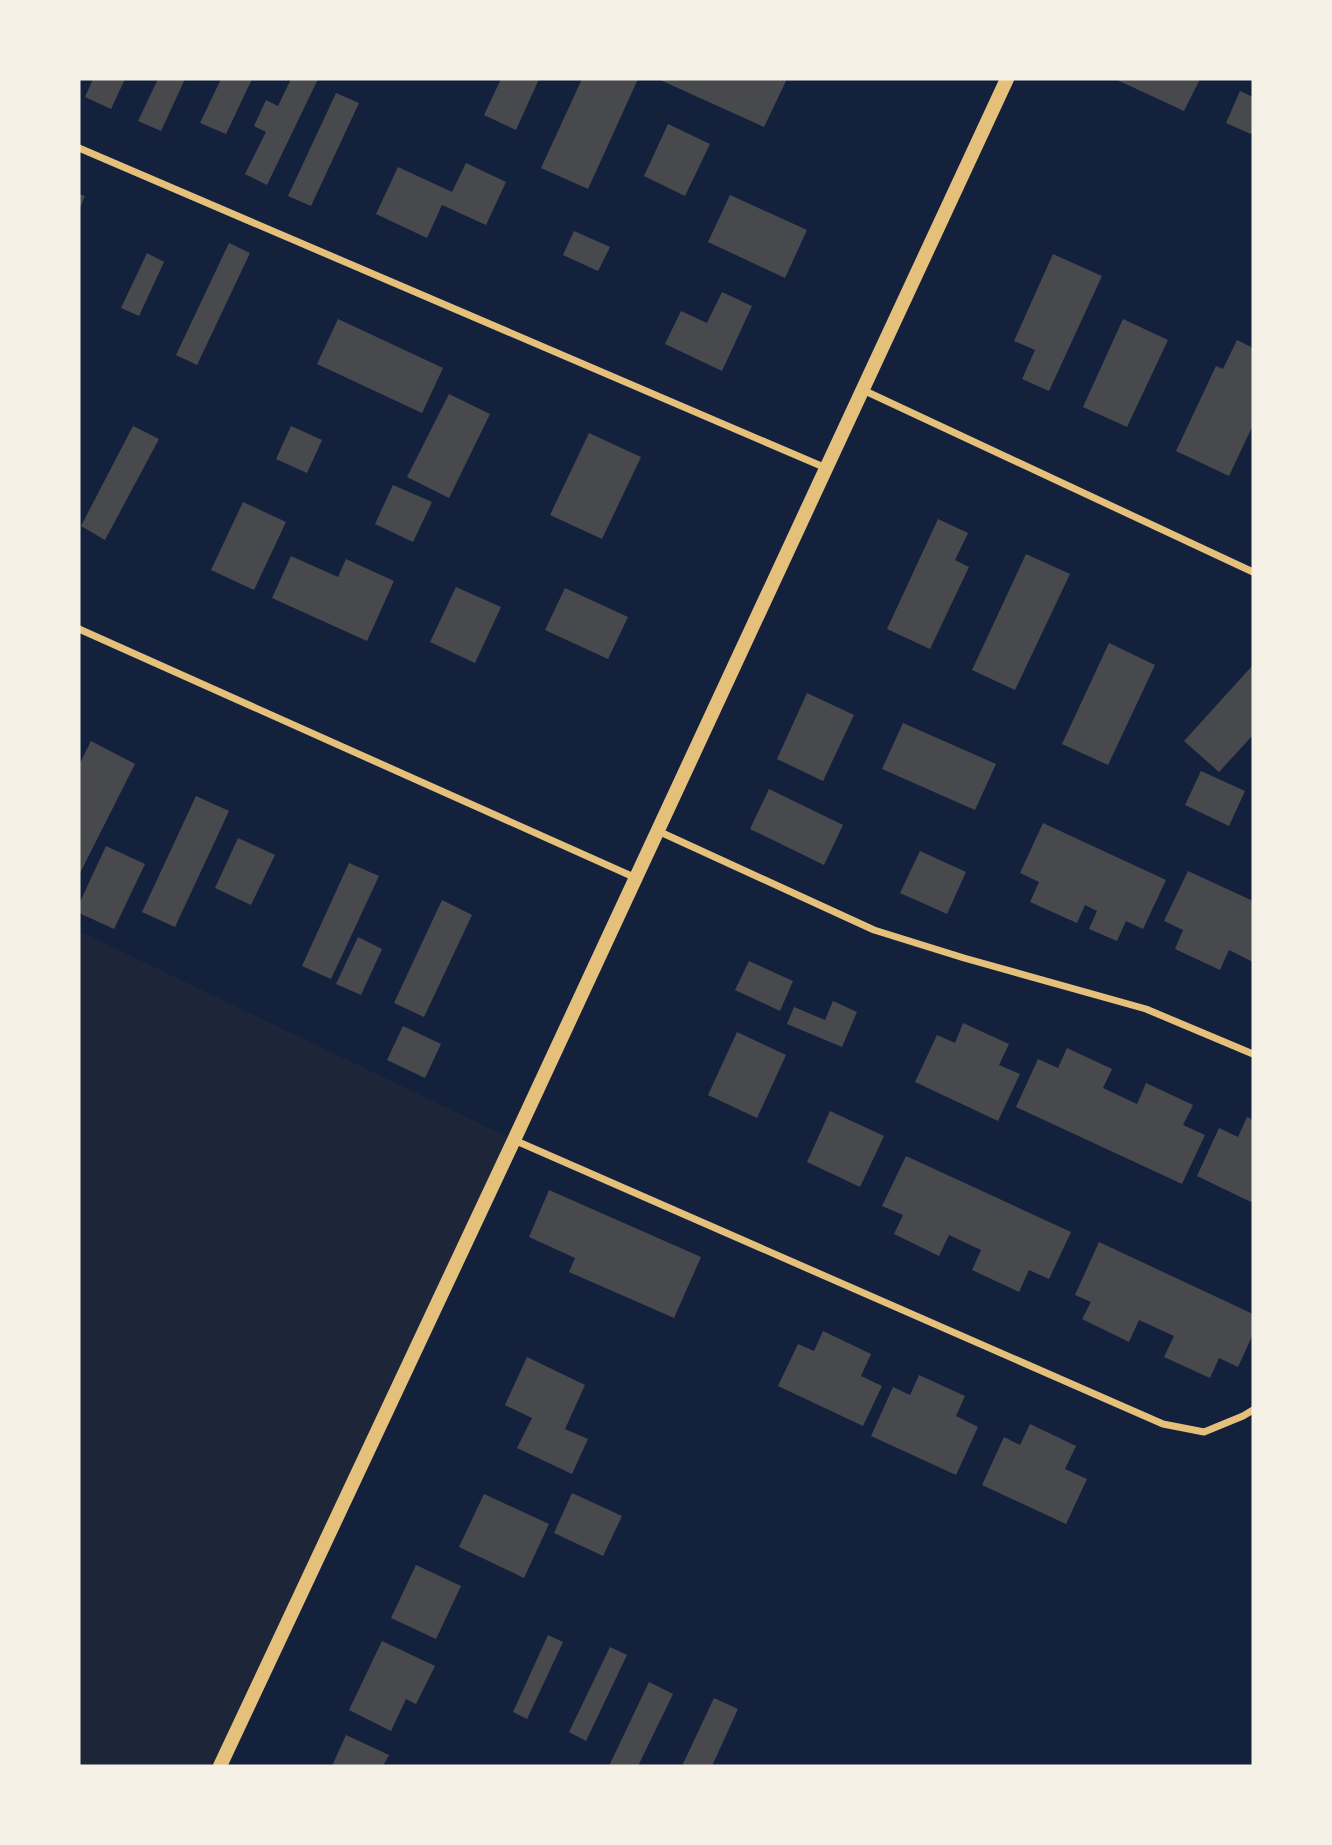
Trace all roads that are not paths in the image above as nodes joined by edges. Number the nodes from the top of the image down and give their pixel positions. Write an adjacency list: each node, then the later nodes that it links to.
1 (1007, 79): 3 (main road)
2 (79, 148): 4 (street)
3 (863, 390): 4 (main road); 5 (street)
4 (827, 468): 7 (main road)
5 (1253, 572)
6 (79, 629): 8 (street)
7 (657, 831): 8 (main road); 9 (street)
8 (636, 878): 10 (main road)
9 (1253, 1054)
10 (514, 1140): 11 (street); 12 (main road)
11 (1253, 1410)
12 (220, 1766)

